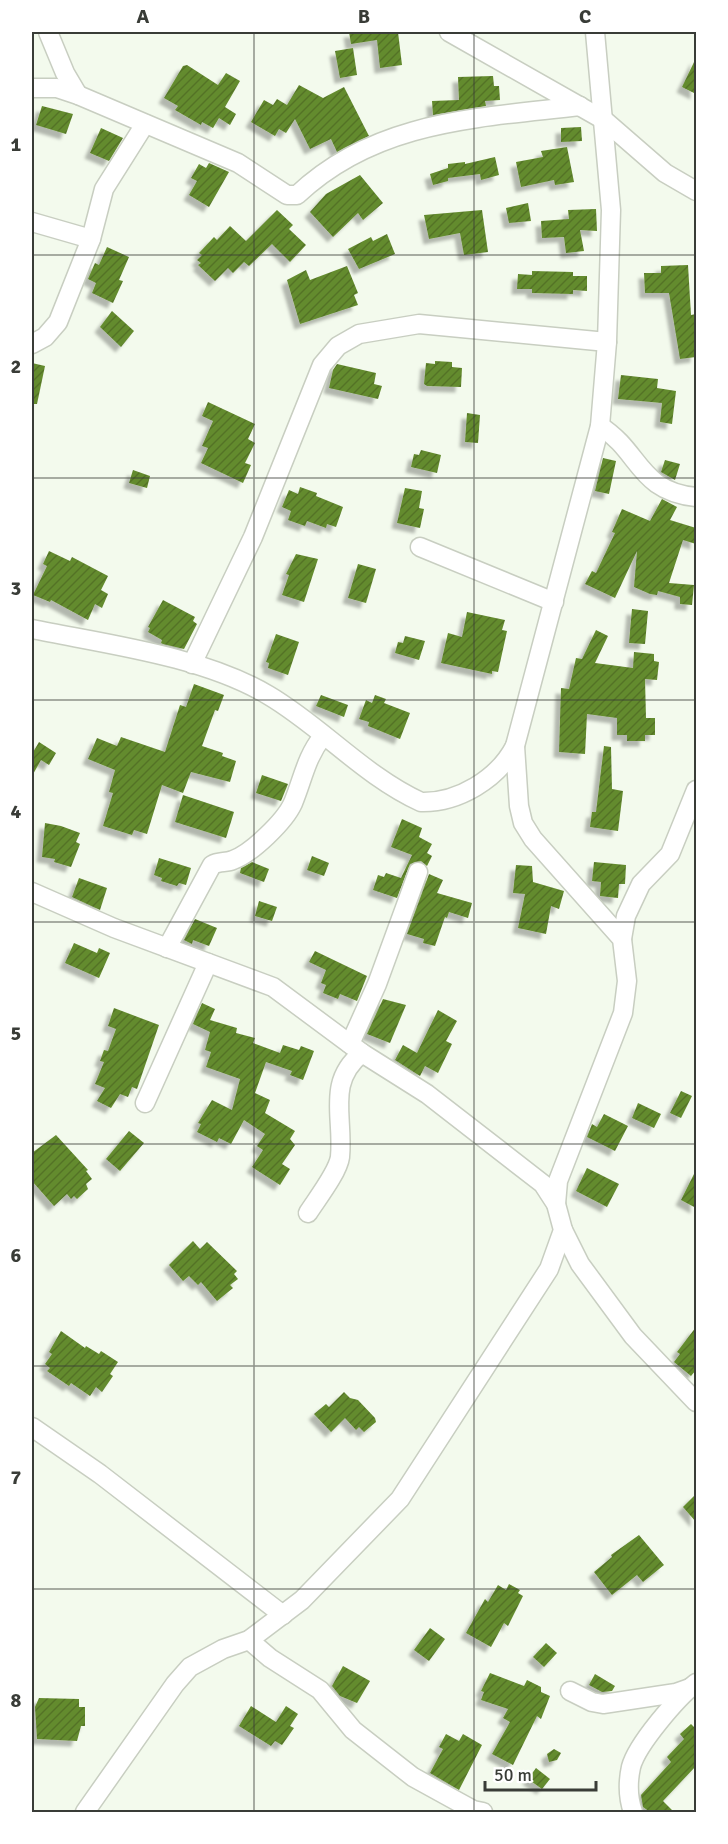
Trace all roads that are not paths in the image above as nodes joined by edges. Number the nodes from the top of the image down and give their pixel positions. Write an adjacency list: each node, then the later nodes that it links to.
1 (48, 32): 5 (street)
2 (449, 32): 6 (street)
3 (595, 32): 7 (street)
4 (33, 90): 5 (street)
5 (78, 94): 8 (street)
6 (580, 106): 7 (street); 8 (street)
7 (604, 120): 9 (street); 12 (street)
8 (145, 124): 11 (street)
9 (696, 191)
10 (32, 222): 11 (street)
11 (91, 239): 13 (street)
12 (608, 342): 14 (street); 19 (street)
13 (32, 344)
14 (600, 426): 15 (street); 17 (street)
15 (696, 497)
16 (420, 547): 17 (street)
17 (554, 602): 21 (street)
18 (32, 629): 19 (street)
19 (192, 664): 20 (street)
20 (323, 736): 21 (street); 28 (street)
21 (515, 746): 27 (street)
22 (696, 790): 27 (street)
23 (418, 872): 30 (street)
24 (32, 892): 26 (street)
25 (32, 898): 26 (street)
26 (52, 903): 28 (street)
27 (622, 939): 32 (street)
28 (167, 948): 29 (street)
29 (208, 963): 30 (street); 31 (street)
30 (356, 1048): 32 (street); 33 (street)
31 (145, 1103)
32 (556, 1204): 34 (street)
33 (308, 1214)
34 (563, 1230): 35 (street); 37 (street)
35 (696, 1402)
36 (32, 1427): 37 (street)
37 (283, 1615): 38 (street)
38 (249, 1640): 41 (street); 42 (street)
39 (693, 1686): 40 (street); 43 (street)
40 (570, 1691)
41 (85, 1812)
42 (483, 1812)
43 (633, 1812)

